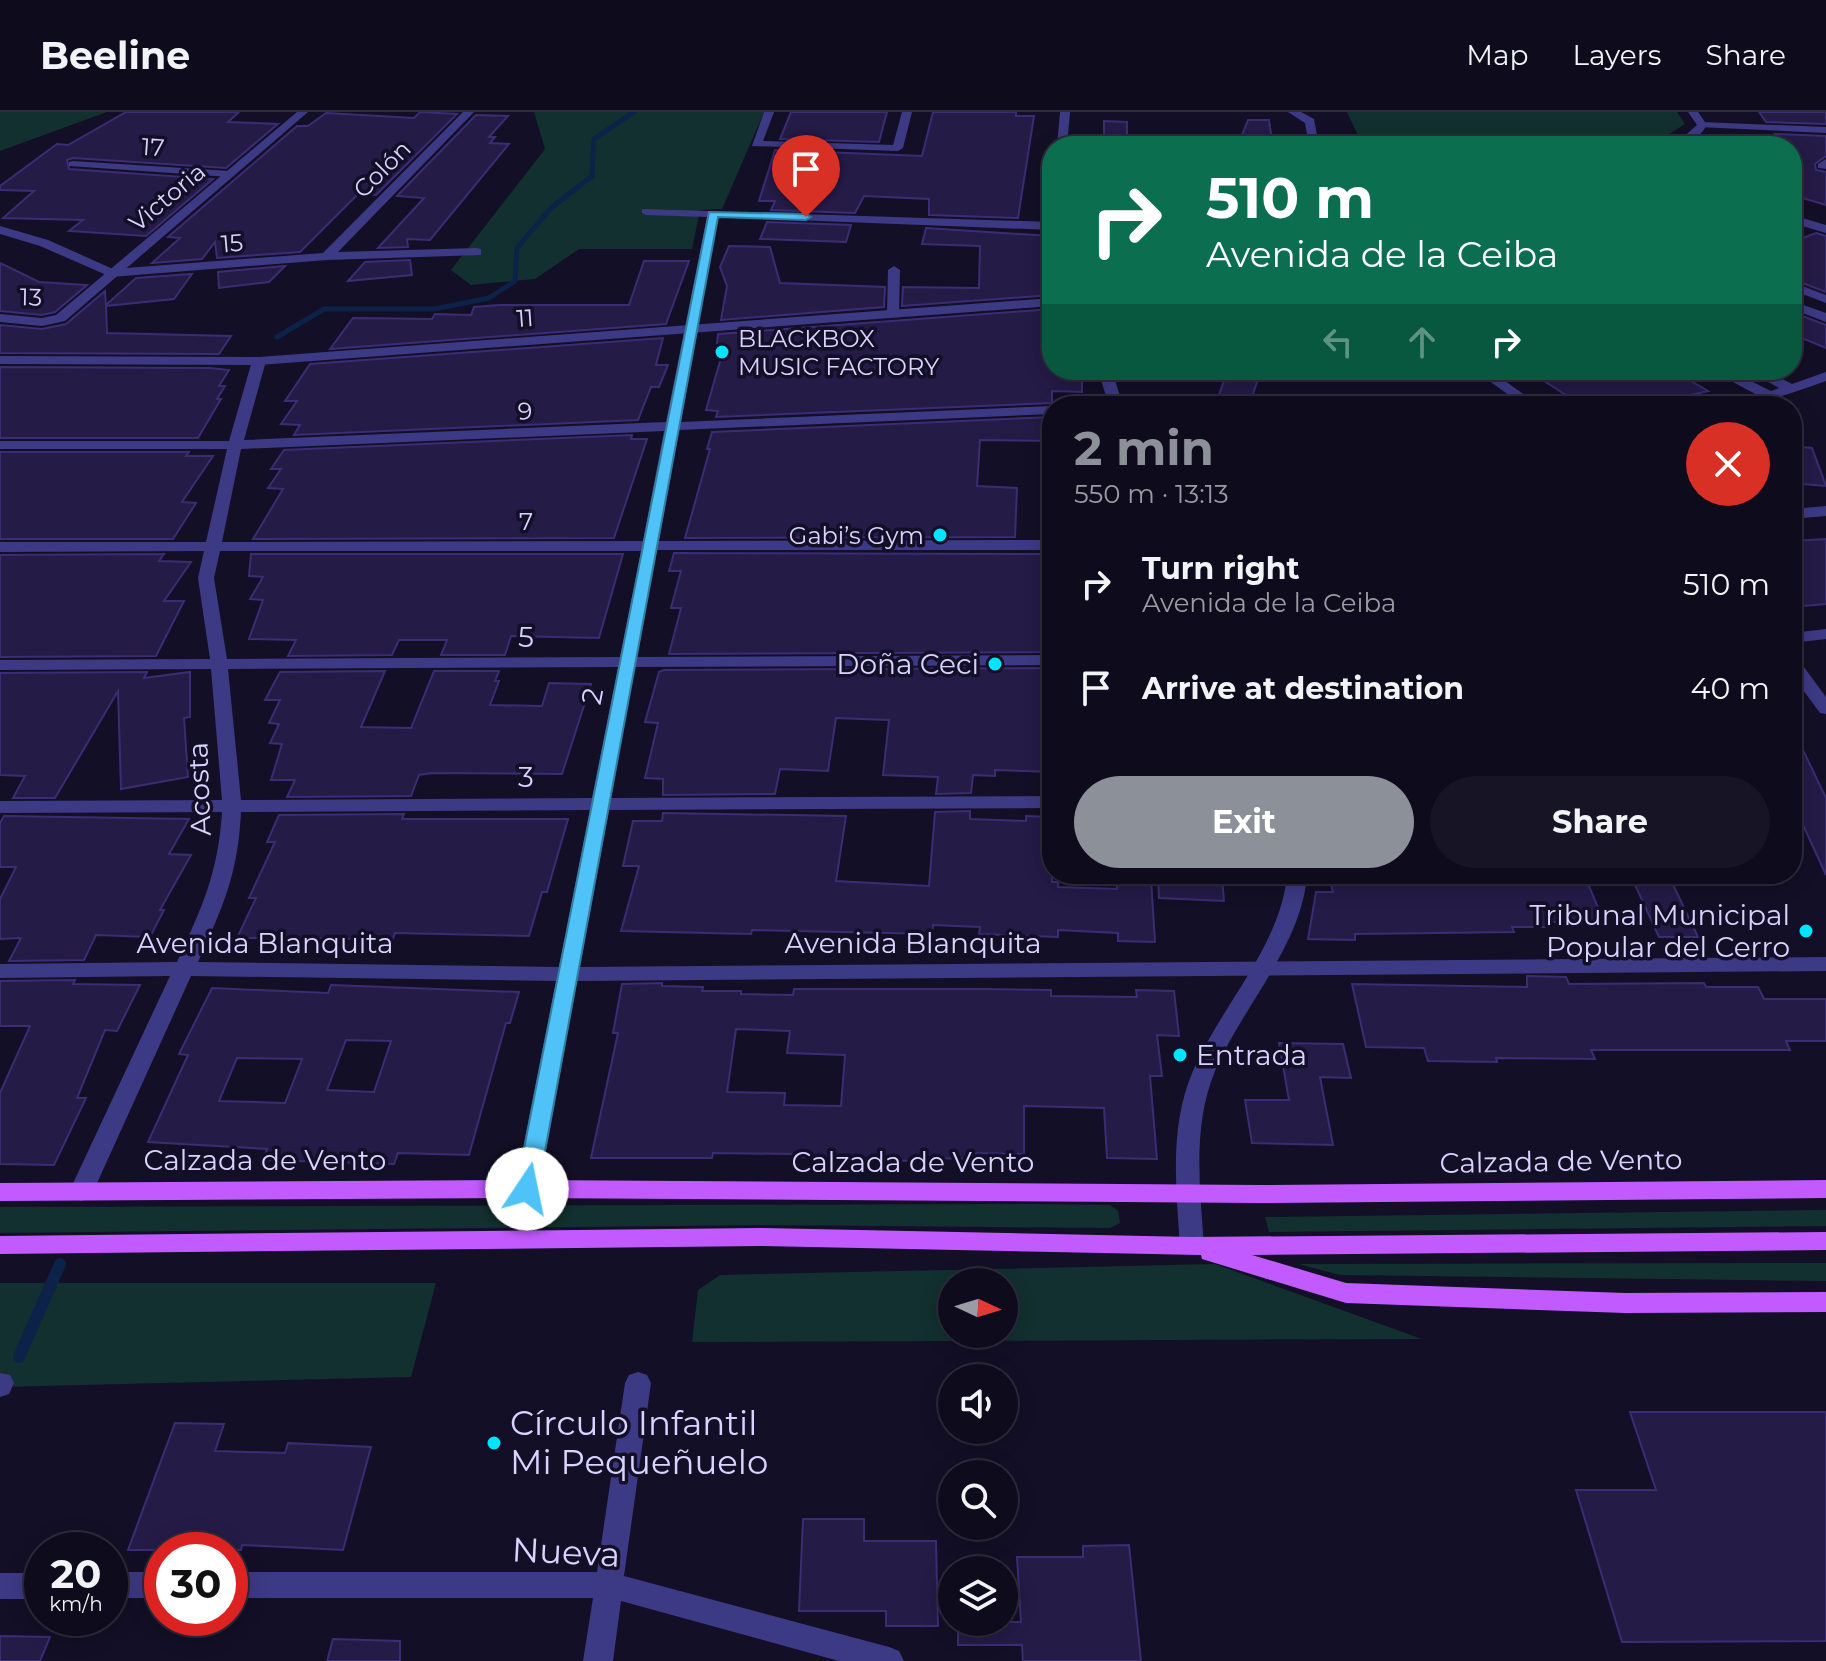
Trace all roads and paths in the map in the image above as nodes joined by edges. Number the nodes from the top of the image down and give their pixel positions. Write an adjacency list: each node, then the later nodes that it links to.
1 (303, 112): 14 (street, Victoria)
2 (469, 112): 24 (street, Colón)
3 (769, 112): 4 (street)
4 (907, 112)
5 (1065, 112): 10 (street)
6 (1293, 112): 11 (street)
7 (1693, 112): 8 (street)
8 (1702, 125): 9 (street); 12 (street)
9 (1826, 130)
10 (1063, 136)
11 (1312, 136)
12 (1693, 136)
13 (73, 164): 14 (street, 17)
14 (230, 174): 26 (street, Victoria)
15 (1802, 208): 18 (street)
16 (646, 211): 17 (street)
17 (713, 214): 20 (street); 35 (street, 2)
18 (1826, 215)
19 (1802, 222): 21 (street)
20 (1042, 226)
21 (1826, 229)
22 (0, 230): 26 (street, 15)
23 (477, 252): 24 (street, 15)
24 (327, 256): 26 (street, 15)
25 (894, 270): 31 (street)
26 (111, 273): 33 (street, Victoria)
27 (1802, 290): 28 (street)
28 (1826, 299)
29 (1042, 303): 31 (street, 11)
30 (1802, 309): 34 (street)
31 (893, 313): 35 (street, 11)
32 (0, 318): 33 (street, 13)
33 (60, 318)
34 (1826, 318)
35 (691, 328): 37 (street, 11); 46 (street, 2)
36 (0, 360): 37 (street, 11)
37 (259, 361): 48 (street, Acosta)
38 (1826, 376): 42 (street)
39 (1495, 380): 43 (street)
40 (1738, 380): 44 (street)
41 (1774, 380): 42 (street)
42 (1792, 389): 44 (street)
43 (1519, 396)
44 (1770, 396)
45 (1042, 410): 46 (street, 9)
46 (672, 428): 48 (street, 9); 51 (street, 2)
47 (0, 445): 48 (street, 9)
48 (235, 445): 54 (street, Acosta)
49 (1826, 511): 50 (street)
50 (1802, 513)
51 (650, 544): 52 (street, 7); 54 (street, 7); 58 (street, 2)
52 (1042, 545)
53 (0, 547): 54 (street, 7)
54 (213, 547): 59 (street, Acosta)
55 (1826, 634): 56 (street)
56 (1802, 637)
57 (1042, 660): 58 (street, 5)
58 (627, 663): 59 (street, 5); 64 (street, 2)
59 (219, 664): 60 (street, 5); 66 (street, Acosta)
60 (0, 665)
61 (1802, 677): 62 (street)
62 (1826, 709)
63 (1042, 802): 64 (street, 3)
64 (600, 805): 66 (street, 3); 72 (street, 2)
65 (0, 807): 66 (street, 3)
66 (232, 807): 69 (street, Acosta)
67 (1297, 884): 70 (street)
68 (1826, 964): 70 (street, Avenida Blanquita)
69 (186, 969): 71 (street, Avenida Blanquita); 72 (street, Avenida Blanquita); 76 (street, Acosta)
70 (1260, 969): 72 (street, Avenida Blanquita); 77 (street)
71 (0, 971)
72 (568, 974): 73 (street, 2)
73 (527, 1189): 76 (main road, Calzada de Vento); 77 (main road, Calzada de Vento)
74 (1826, 1189): 77 (main road, Calzada de Vento)
75 (0, 1192): 76 (main road, Calzada de Vento)
76 (81, 1192)
77 (1188, 1193): 80 (street)
78 (1826, 1241): 80 (main road)
79 (0, 1245): 80 (main road)
80 (1192, 1246): 81 (main road)
81 (1826, 1302)
82 (638, 1383): 84 (street)
83 (248, 1585): 84 (street, Nueva)
84 (610, 1585): 87 (street); 88 (street, Nueva)
85 (0, 1586): 86 (street)
86 (24, 1586)
87 (598, 1661)
88 (889, 1661)

